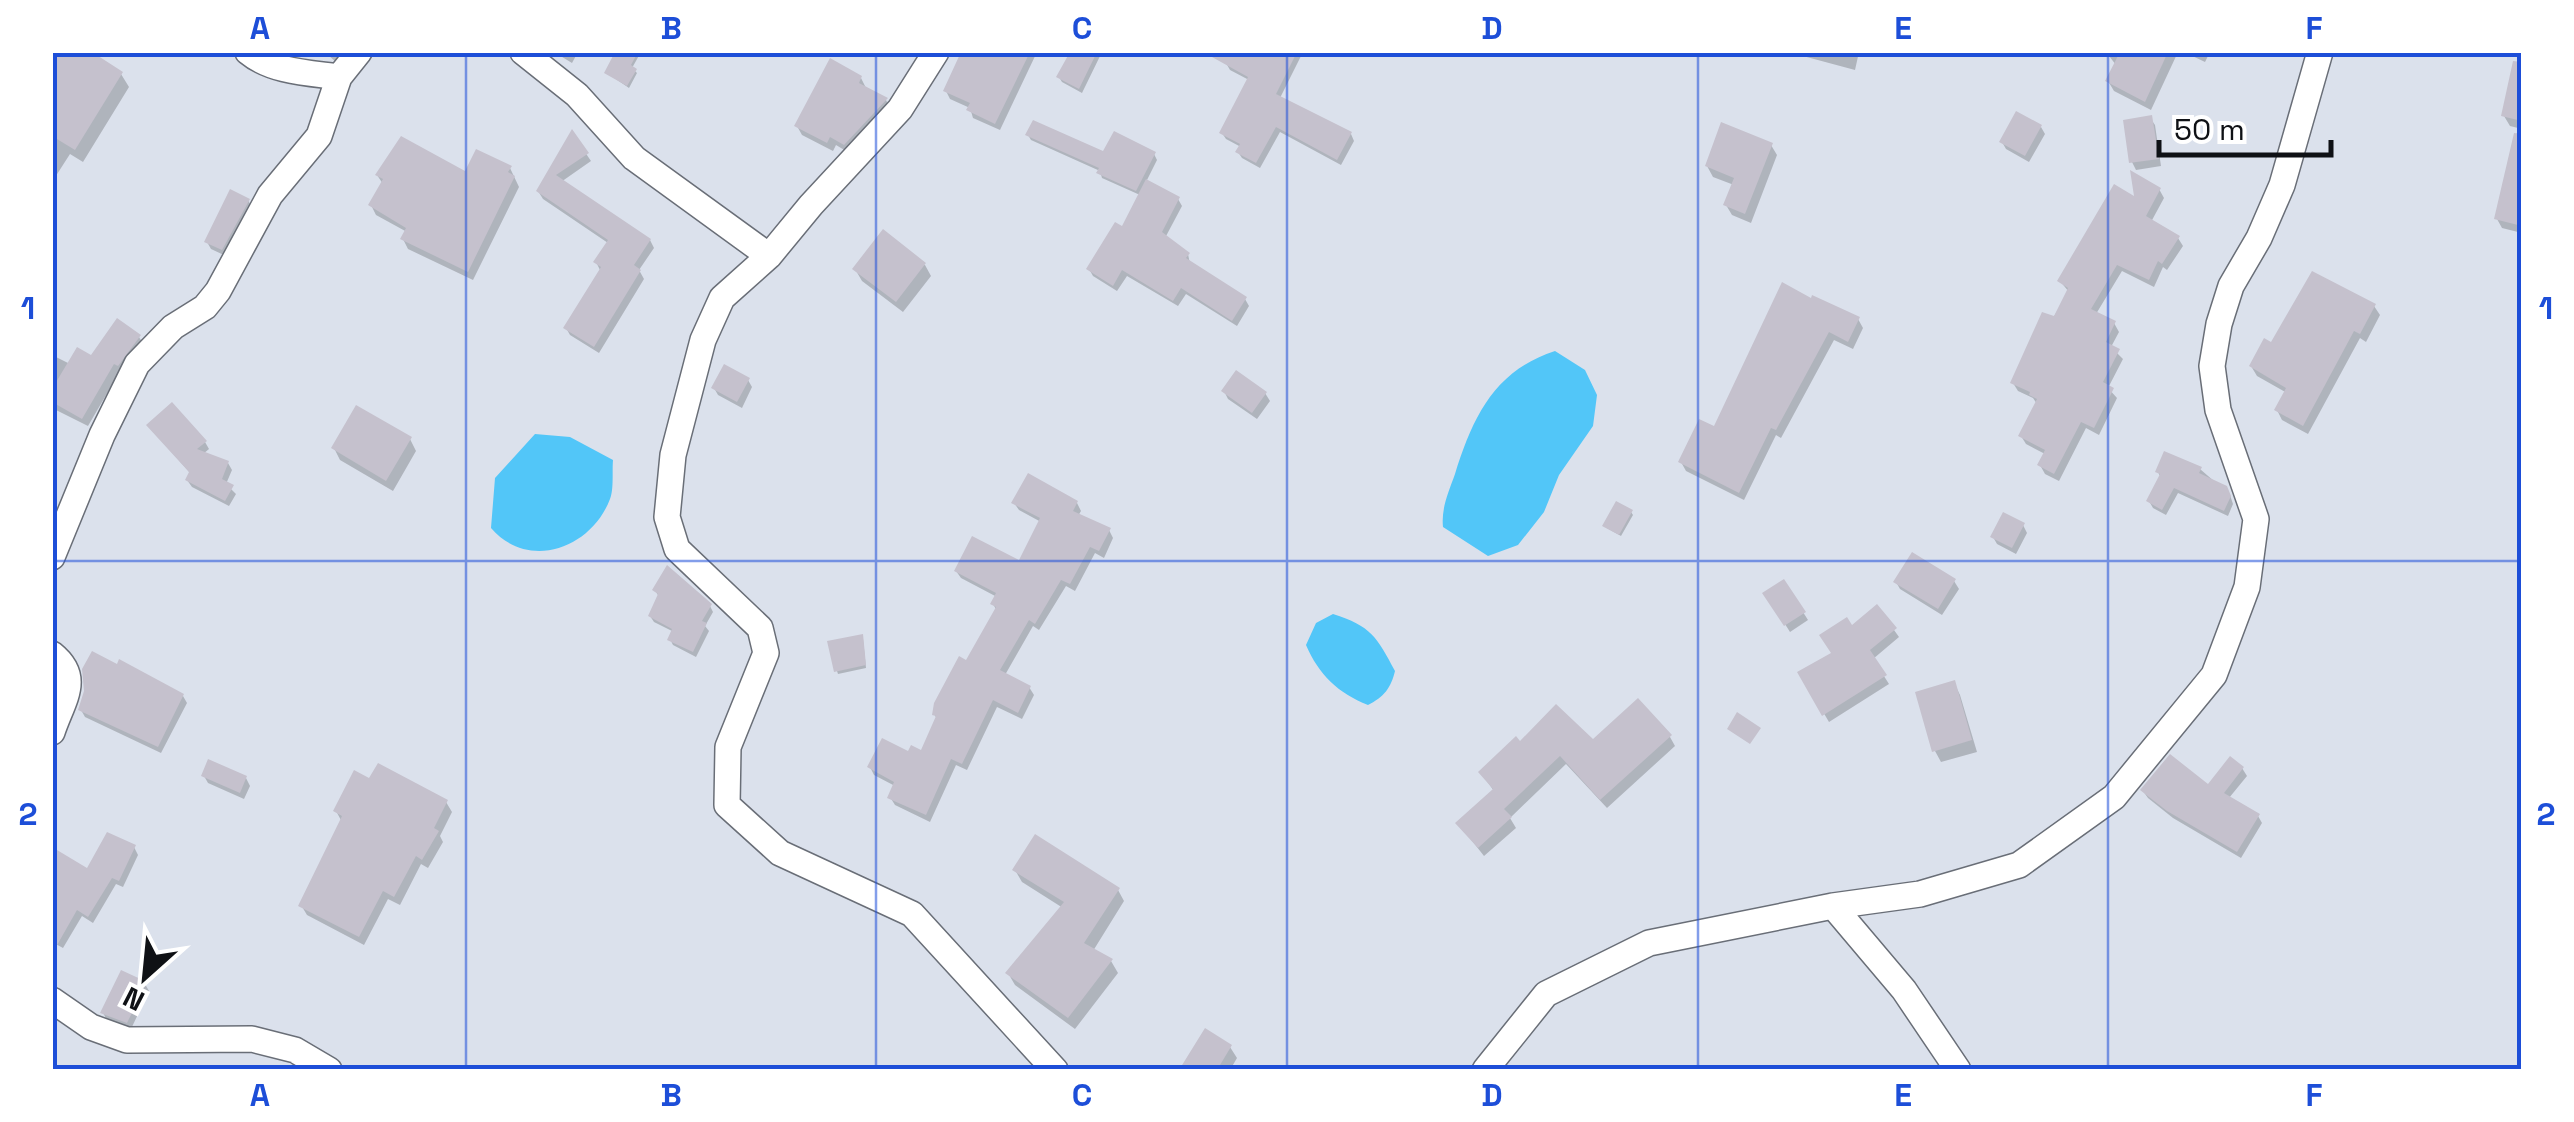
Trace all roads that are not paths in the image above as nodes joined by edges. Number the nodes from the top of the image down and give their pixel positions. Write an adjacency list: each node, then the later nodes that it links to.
1 (248, 52): 6 (street)
2 (359, 52): 6 (street)
3 (523, 52): 7 (street)
4 (936, 52): 7 (street)
5 (2320, 52): 11 (street)
6 (339, 76): 8 (street)
7 (770, 256): 14 (street)
8 (52, 557)
9 (52, 654): 10 (street)
10 (52, 732)
11 (1833, 906): 15 (street); 16 (street)
12 (52, 1000): 13 (street)
13 (328, 1070)
14 (1055, 1070)
15 (1485, 1070)
16 (1958, 1070)

